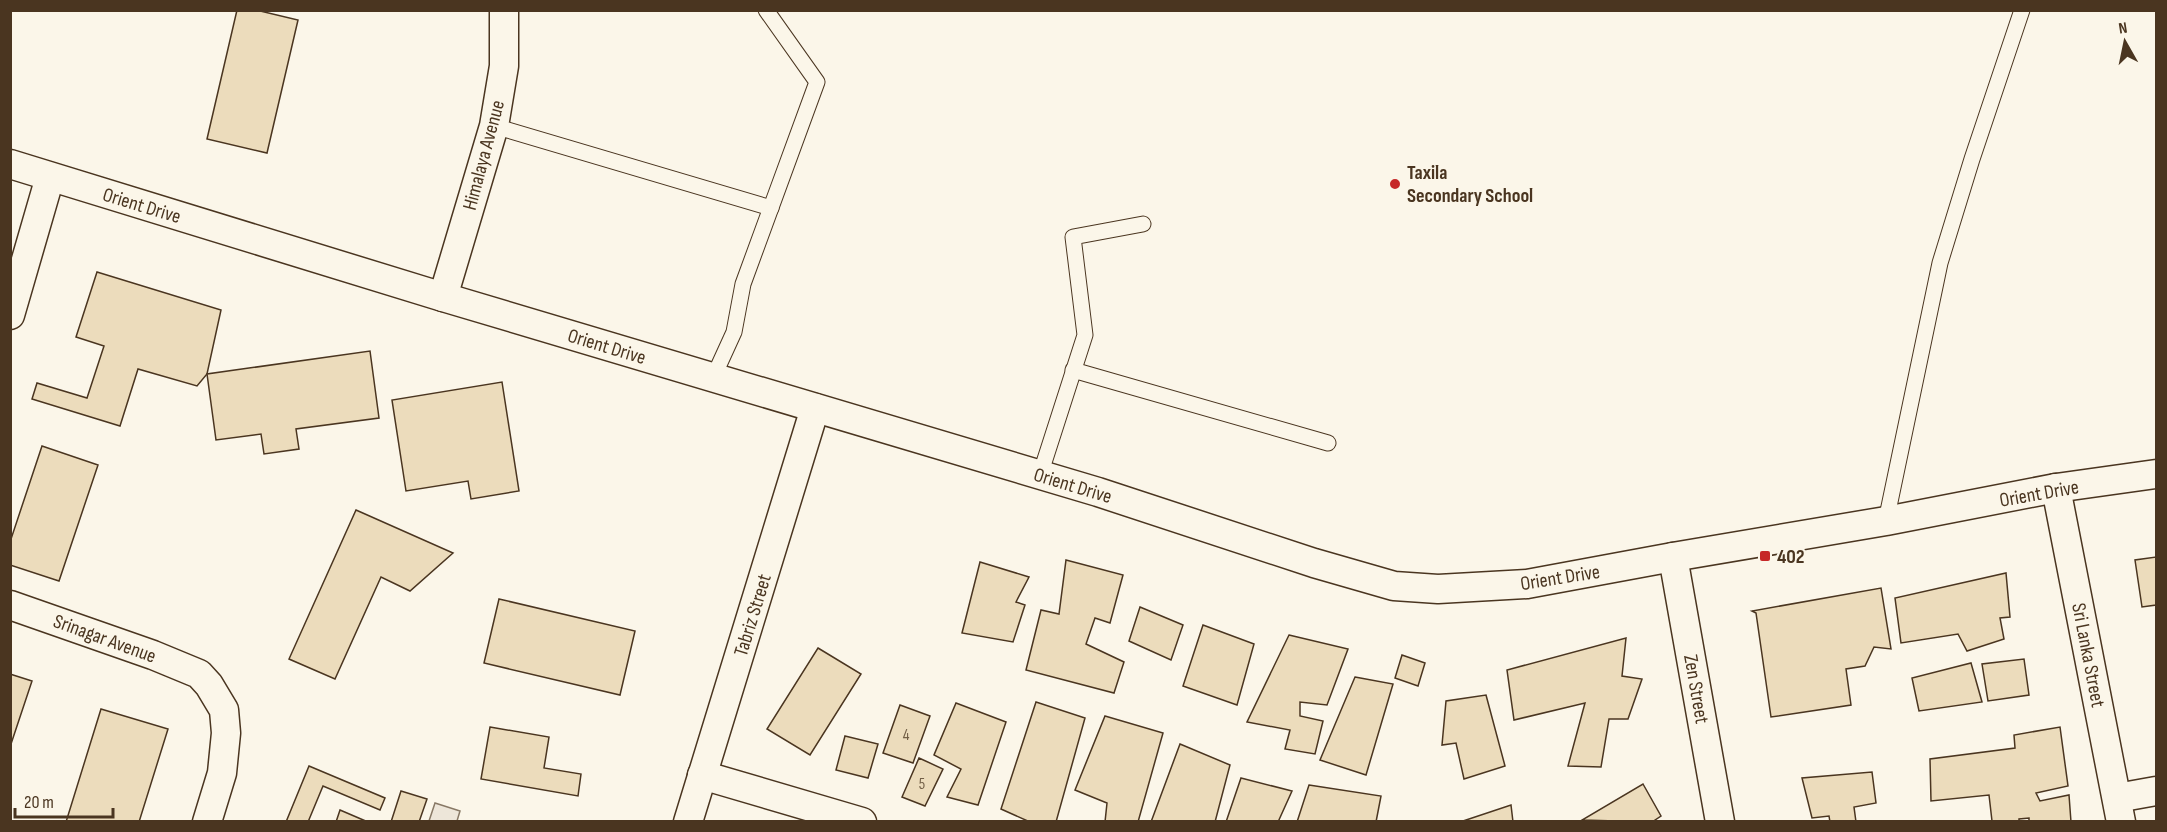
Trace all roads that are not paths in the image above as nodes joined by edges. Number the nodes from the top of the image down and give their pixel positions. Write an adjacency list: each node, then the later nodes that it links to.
1 (504, 10): 4 (street, Himalaya Avenue)
2 (766, 10): 7 (lane)
3 (2022, 10): 18 (lane)
4 (494, 126): 7 (lane); 9 (street, Himalaya Avenue)
5 (10, 164): 6 (street, Orient Drive)
6 (50, 177): 9 (street, Orient Drive); 10 (street)
7 (771, 208): 12 (lane)
8 (1143, 224): 11 (lane)
9 (443, 297): 12 (street, Orient Drive)
10 (10, 315)
11 (1073, 370): 14 (lane); 16 (lane)
12 (713, 378): 13 (street, Orient Drive)
13 (815, 408): 16 (street, Orient Drive); 21 (street, Tabriz Street)
14 (1328, 443)
15 (2157, 474): 17 (street, Orient Drive)
16 (1040, 475): 19 (street, Orient Drive)
17 (2056, 488): 18 (street, Orient Drive); 23 (street, Sri Lanka Street)
18 (1886, 521): 19 (street, Orient Drive)
19 (1673, 557): 27 (street, Zen Street)
20 (10, 605): 24 (street, Srinagar Avenue)
21 (702, 775): 25 (street, Tabriz Street); 26 (street)
22 (2157, 791): 23 (street)
23 (2119, 810)
24 (207, 822)
25 (688, 822)
26 (862, 822)
27 (1720, 822)

